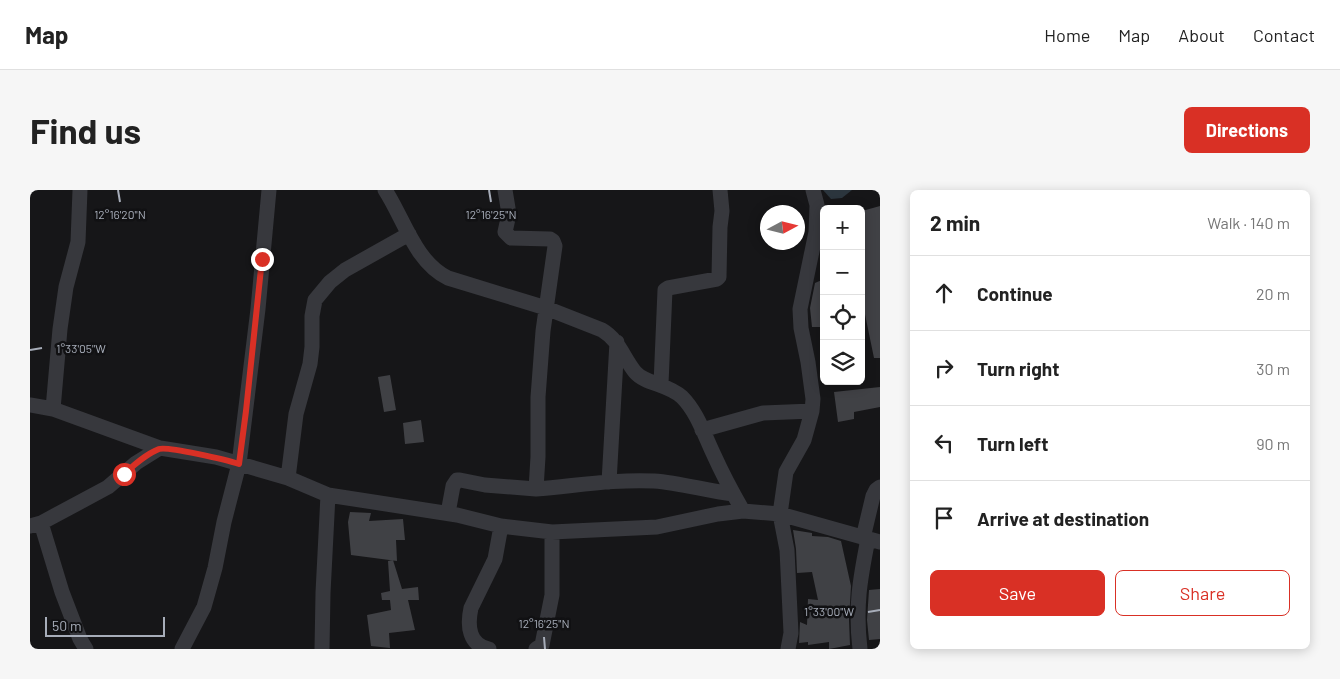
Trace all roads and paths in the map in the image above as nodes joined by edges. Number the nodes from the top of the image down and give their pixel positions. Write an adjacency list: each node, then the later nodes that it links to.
1 (80, 190): 12 (street)
2 (269, 190): 16 (street)
3 (385, 190): 7 (street)
4 (505, 190): 8 (street)
5 (720, 190): 10 (street)
6 (813, 190): 13 (street)
7 (409, 234): 8 (street); 17 (street)
8 (546, 308): 9 (street); 20 (street)
9 (616, 342): 10 (street); 18 (street)
10 (661, 384): 14 (street)
11 (30, 405): 12 (street)
12 (53, 410): 15 (street)
13 (812, 411): 14 (street); 25 (street)
14 (702, 430): 21 (street)
15 (160, 448): 16 (street); 26 (street)
16 (239, 464): 17 (street); 31 (street)
17 (288, 478): 22 (street)
18 (609, 482): 20 (street); 21 (street)
19 (880, 487): 29 (street)
20 (536, 489): 24 (street)
21 (733, 494): 23 (street)
22 (328, 495): 24 (street); 32 (street)
23 (742, 511): 25 (street); 28 (street)
24 (448, 513): 27 (street)
25 (780, 514): 29 (street); 35 (street)
26 (35, 524): 30 (street)
27 (501, 526): 28 (street); 33 (street)
28 (552, 532): 34 (street)
29 (870, 539): 36 (street)
30 (86, 649)
31 (182, 649)
32 (322, 649)
33 (489, 649)
34 (536, 649)
35 (788, 649)
36 (860, 649)

